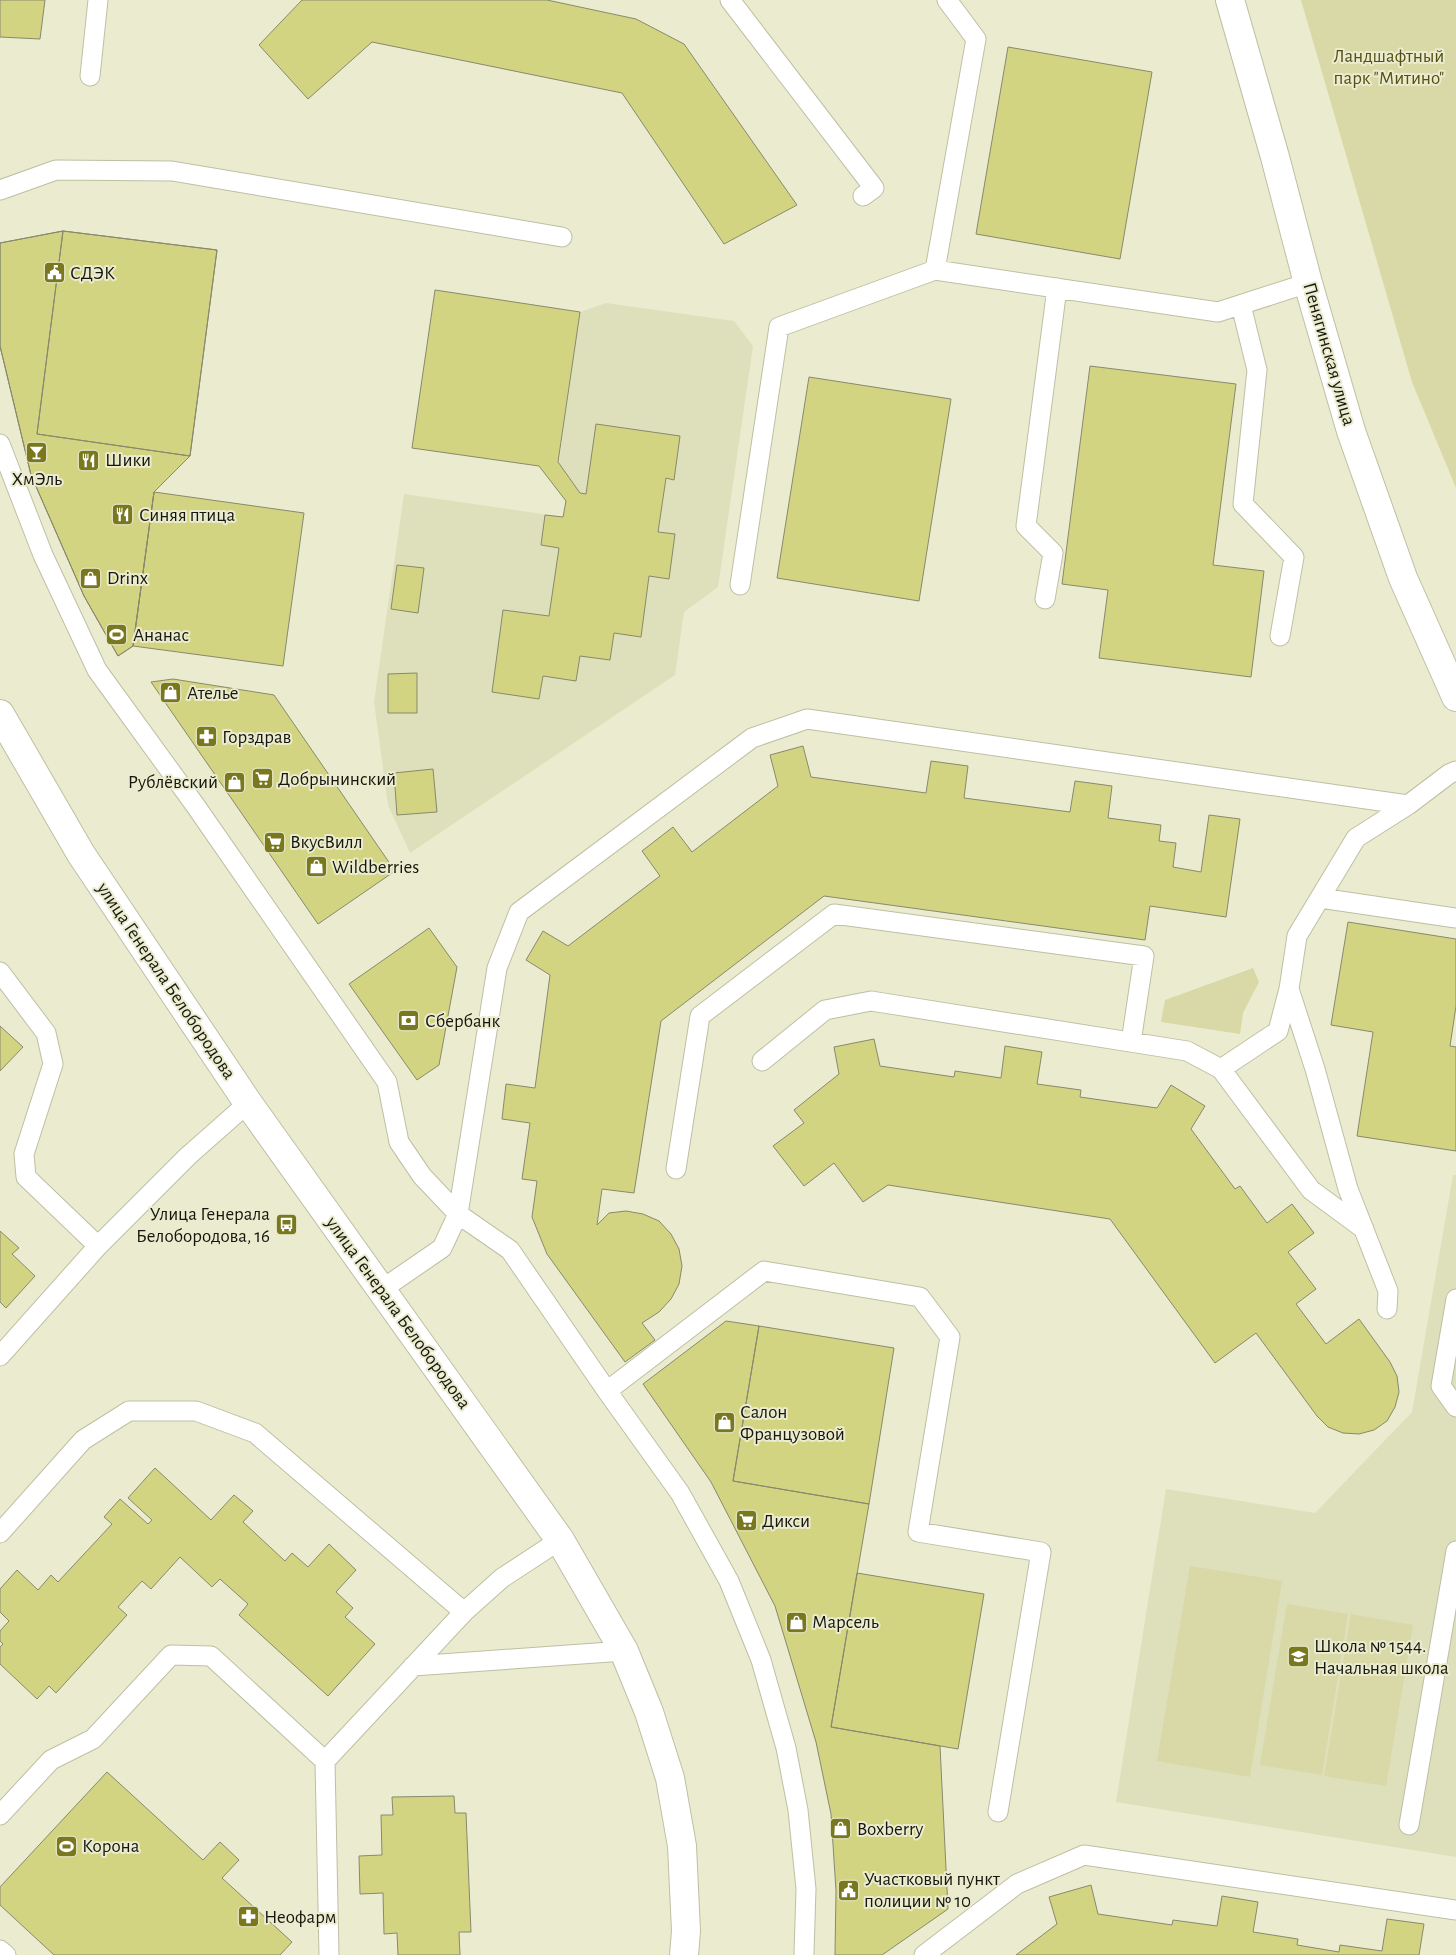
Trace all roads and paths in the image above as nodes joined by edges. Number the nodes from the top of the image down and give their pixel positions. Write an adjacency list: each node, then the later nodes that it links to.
1 (98, 0): 5 (lane)
2 (730, 0): 7 (lane)
3 (947, 0): 9 (lane)
4 (1230, 0): 10 (main road, Пенягинская улица)
5 (90, 76)
6 (0, 190): 8 (lane)
7 (863, 196)
8 (562, 237)
9 (935, 270): 11 (lane); 14 (lane)
10 (1308, 283): 12 (lane); 17 (main road, Пенягинская улица)
11 (1057, 288): 12 (lane); 15 (lane)
12 (1242, 305): 16 (lane)
13 (0, 444): 30 (lane)
14 (740, 585)
15 (1044, 599)
16 (1280, 636)
17 (1456, 697)
18 (0, 714): 28 (main road, улица Генерала Белобородова)
19 (1456, 771): 20 (lane)
20 (1408, 804): 21 (lane); 30 (lane)
21 (1320, 898): 22 (lane); 24 (lane)
22 (1456, 918)
23 (0, 972): 32 (lane)
24 (1289, 988): 27 (lane); 31 (lane)
25 (1131, 1042): 26 (lane); 27 (lane); 29 (lane)
26 (762, 1061)
27 (1221, 1069): 31 (lane)
28 (248, 1103): 32 (lane); 33 (main road, улица Генерала Белобородова)
29 (676, 1169)
30 (458, 1214): 33 (lane); 37 (lane)
31 (1364, 1229): 35 (lane)
32 (98, 1246): 36 (lane)
33 (382, 1290): 40 (main road, улица Генерала Белобородова)
34 (1456, 1299): 38 (lane)
35 (1387, 1309)
36 (0, 1356)
37 (607, 1391): 46 (lane); 51 (lane)
38 (1456, 1407)
39 (0, 1533): 42 (lane)
40 (560, 1540): 42 (lane); 43 (main road, улица Генерала Белобородова)
41 (1456, 1551): 48 (lane)
42 (464, 1612): 44 (lane)
43 (624, 1651): 44 (lane); 54 (main road, улица Генерала Белобородова)
44 (413, 1666): 45 (lane)
45 (325, 1761): 47 (lane); 53 (lane)
46 (998, 1812)
47 (0, 1815)
48 (1409, 1825)
49 (1456, 1910): 55 (lane)
50 (0, 1950): 52 (lane)
51 (804, 1953)
52 (6, 1955)
53 (329, 1955)
54 (684, 1955)
55 (924, 1955)

